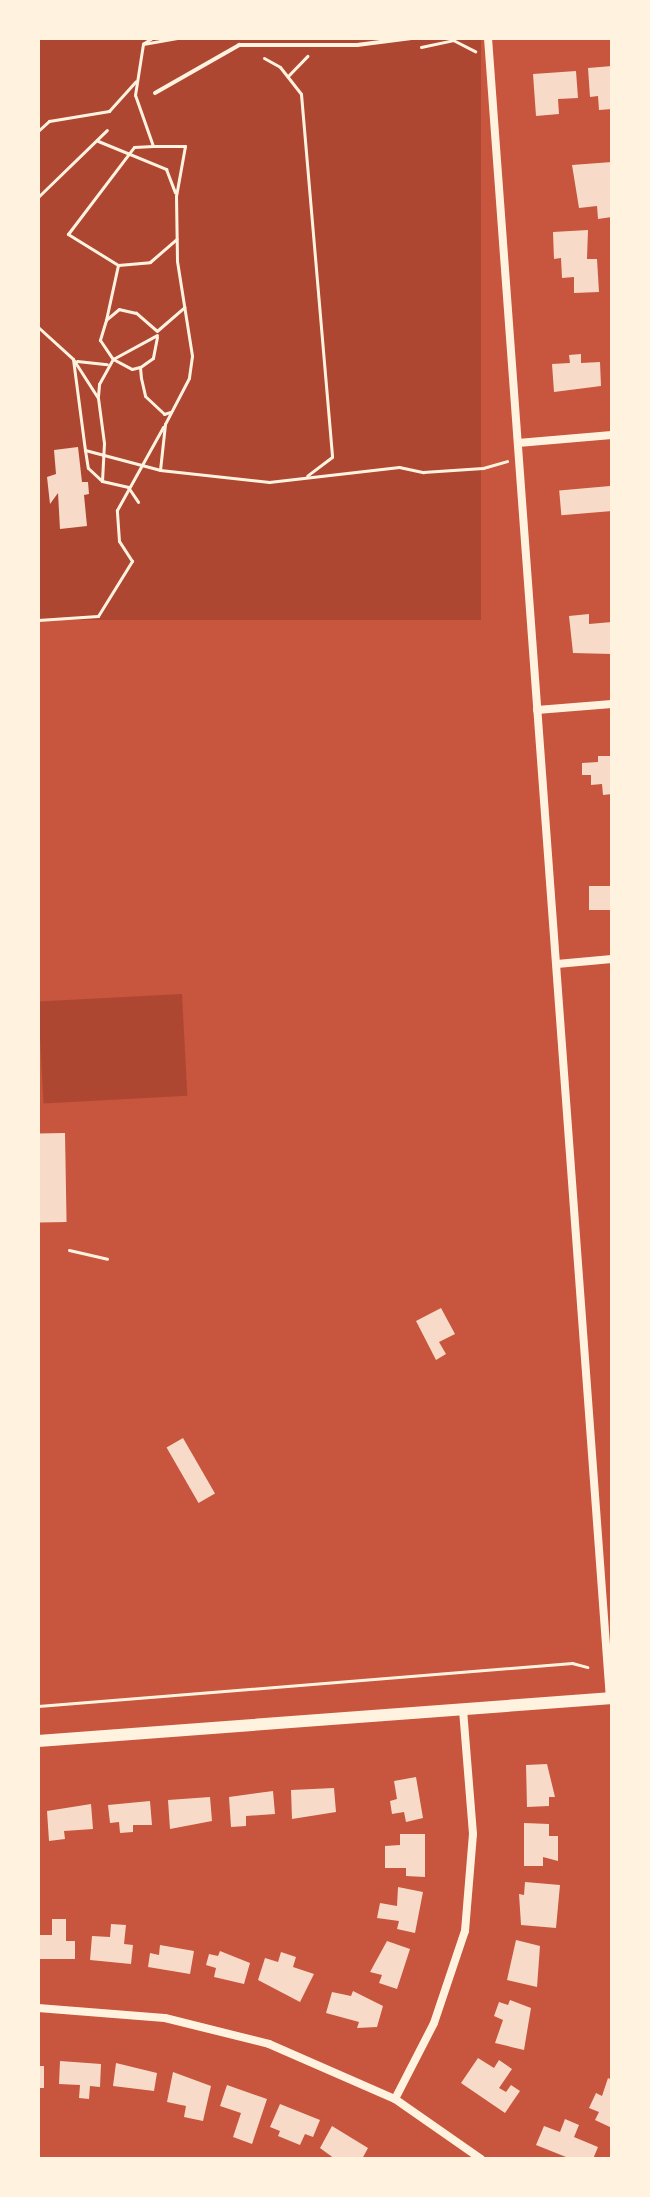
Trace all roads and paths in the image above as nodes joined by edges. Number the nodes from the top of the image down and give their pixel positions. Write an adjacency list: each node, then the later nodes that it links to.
1 (143, 38): 6 (path)
2 (152, 38): 6 (path)
3 (178, 38): 6 (path)
4 (412, 38): 9 (lane)
5 (488, 38): 31 (street)
6 (143, 44): 8 (path)
7 (260, 56): 37 (path)
8 (137, 80): 11 (path); 13 (path)
9 (155, 93)
10 (107, 130): 12 (path)
11 (38, 131)
12 (98, 141): 14 (path); 16 (path)
13 (153, 146): 14 (path); 15 (path)
14 (129, 152): 15 (path); 18 (path)
15 (176, 196): 17 (path)
16 (38, 197)
17 (177, 239): 18 (path); 19 (path)
18 (118, 265): 20 (path)
19 (184, 307): 22 (path); 28 (path)
20 (106, 320): 22 (path); 24 (path)
21 (38, 327): 23 (path)
22 (157, 333): 24 (path); 26 (path)
23 (73, 359): 25 (path); 27 (path); 32 (path)
24 (113, 359): 25 (path); 26 (path)
25 (107, 364): 27 (path)
26 (140, 367): 28 (path)
27 (98, 398): 33 (path)
28 (170, 412): 29 (path)
29 (165, 424): 35 (path); 36 (path)
30 (612, 435): 31 (street)
31 (518, 443): 43 (street)
32 (85, 450): 33 (path); 38 (path)
33 (104, 457): 35 (path); 38 (path)
34 (507, 461): 37 (path)
35 (139, 465): 36 (path); 39 (path)
36 (160, 470): 37 (path)
37 (304, 478)
38 (102, 481): 39 (path)
39 (128, 487): 40 (path); 41 (path)
40 (138, 502)
41 (38, 620)
42 (612, 704): 43 (street)
43 (537, 710): 45 (street)
44 (612, 959): 45 (street)
45 (557, 964): 49 (street)
46 (69, 1250): 47 (path)
47 (107, 1259)
48 (587, 1667): 50 (path)
49 (611, 1698): 51 (main road)
50 (38, 1706)
51 (463, 1709): 52 (main road); 54 (street)
52 (38, 1741)
53 (38, 2008): 54 (street)
54 (395, 2099): 55 (street)
55 (481, 2159)

